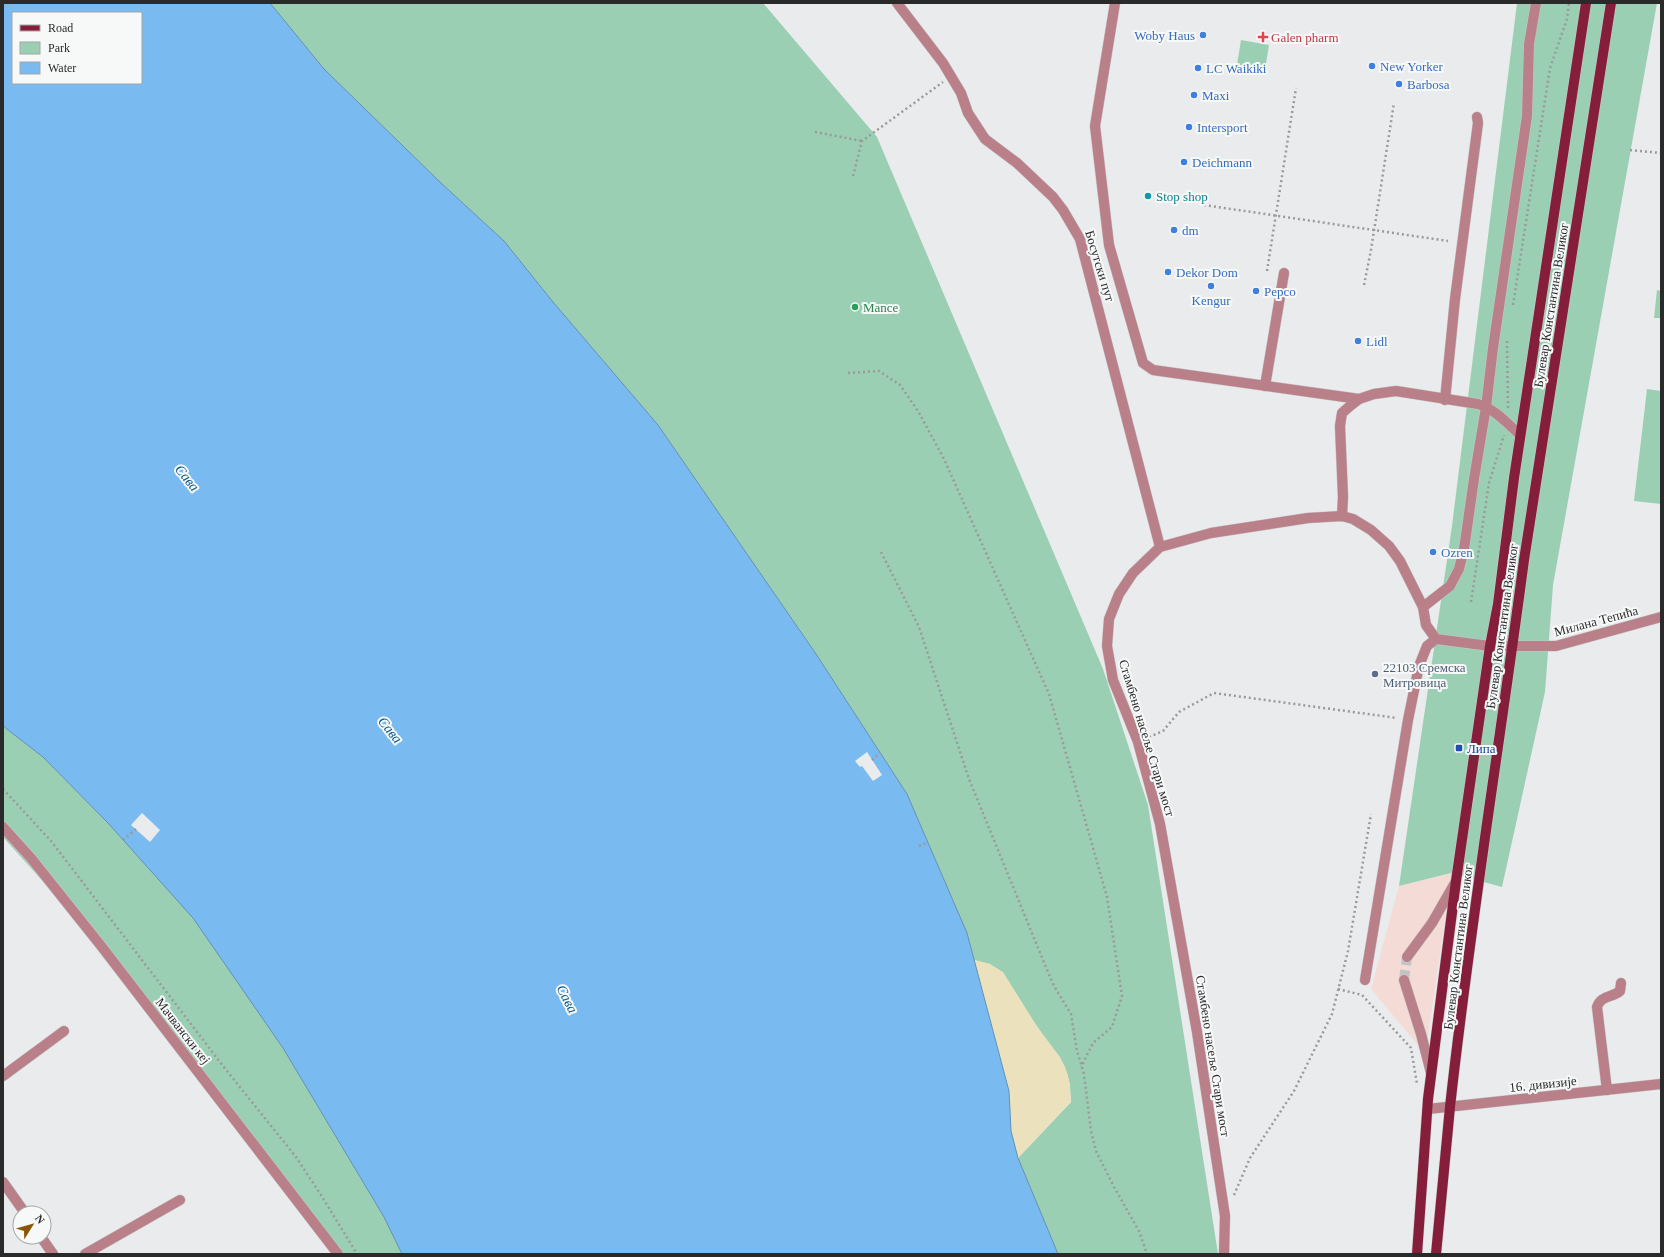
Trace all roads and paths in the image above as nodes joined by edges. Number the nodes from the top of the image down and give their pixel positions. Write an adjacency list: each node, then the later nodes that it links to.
1 (897, 3): 7 (street, Босутски пут)
2 (1115, 3): 26 (street)
3 (1536, 3): 29 (street)
4 (1569, 3): 23 (path)
5 (1586, 3): 31 (main road, Булевар Константина Великог)
6 (1611, 3): 39 (main road, Булевар Константина Великог)
7 (951, 76): 12 (path); 33 (street, Босутски пут)
8 (1296, 88): 17 (path)
9 (1394, 103): 18 (path)
10 (1477, 117): 28 (street)
11 (814, 132): 12 (path)
12 (862, 141): 15 (path)
13 (1630, 150): 14 (path)
14 (1661, 153)
15 (853, 176)
16 (1204, 204): 17 (path)
17 (1275, 215): 18 (path); 20 (path)
18 (1374, 229): 19 (path); 22 (path)
19 (1448, 241)
20 (1267, 271)
21 (1284, 273): 26 (street)
22 (1364, 285)
23 (1512, 310)
24 (1509, 334): 30 (path)
25 (848, 372): 59 (path)
26 (1265, 386): 27 (street)
27 (1359, 399): 28 (street); 32 (street)
28 (1445, 400): 29 (street)
29 (1486, 406): 30 (street); 36 (street)
30 (1506, 422): 31 (street); 35 (path)
31 (1520, 435): 40 (main road, Булевар Константина Великог)
32 (1342, 516): 33 (street, Стамбено насеље Стари мост); 36 (street, Стамбено насеље Стари мост)
33 (1160, 547): 42 (street, Стамбено насеље Стари мост)
34 (881, 552): 59 (path)
35 (1471, 602)
36 (1423, 607): 38 (street, Стамбено насеље Стари мост)
37 (1661, 617): 39 (street, Милана Тепића)
38 (1436, 639): 40 (street); 41 (street)
39 (1514, 645): 40 (street); 65 (main road, Булевар Константина Великог)
40 (1490, 646): 52 (main road, Булевар Константина Великог)
41 (1408, 720): 42 (path); 54 (street)
42 (1138, 742): 70 (street, Стамбено насеље Стари мост)
43 (880, 753): 44 (path)
44 (872, 760)
45 (3, 789): 75 (path)
46 (1371, 814): 57 (path)
47 (3, 827): 74 (street, Мачвански кеј)
48 (136, 829): 49 (path)
49 (123, 840)
50 (928, 842): 51 (path)
51 (919, 846)
52 (1456, 881): 53 (street); 60 (main road, Булевар Константина Великог)
53 (1407, 957)
54 (1365, 980)
55 (1404, 980): 60 (street)
56 (1621, 984): 64 (street)
57 (1338, 989): 63 (path); 70 (path)
58 (64, 1031): 61 (street)
59 (1082, 1067): 76 (path)
60 (1432, 1074): 66 (main road, Булевар Константина Великог)
61 (3, 1076)
62 (1661, 1084): 64 (street, 16. дивизије)
63 (1417, 1085)
64 (1607, 1090): 65 (street, 16. дивизије)
65 (1450, 1106): 66 (street, 16. дивизије); 79 (main road, Булевар Константина Великог)
66 (1428, 1109): 78 (main road, Булевар Константина Великог)
67 (3, 1182): 69 (street)
68 (180, 1200): 73 (street)
69 (19, 1205)
70 (1225, 1216): 77 (street, Стамбено насеље Стари мост)
71 (47, 1245): 72 (street)
72 (53, 1254)
73 (85, 1254)
74 (338, 1254)
75 (357, 1254)
76 (1147, 1254)
77 (1224, 1254)
78 (1417, 1254)
79 (1436, 1254)

